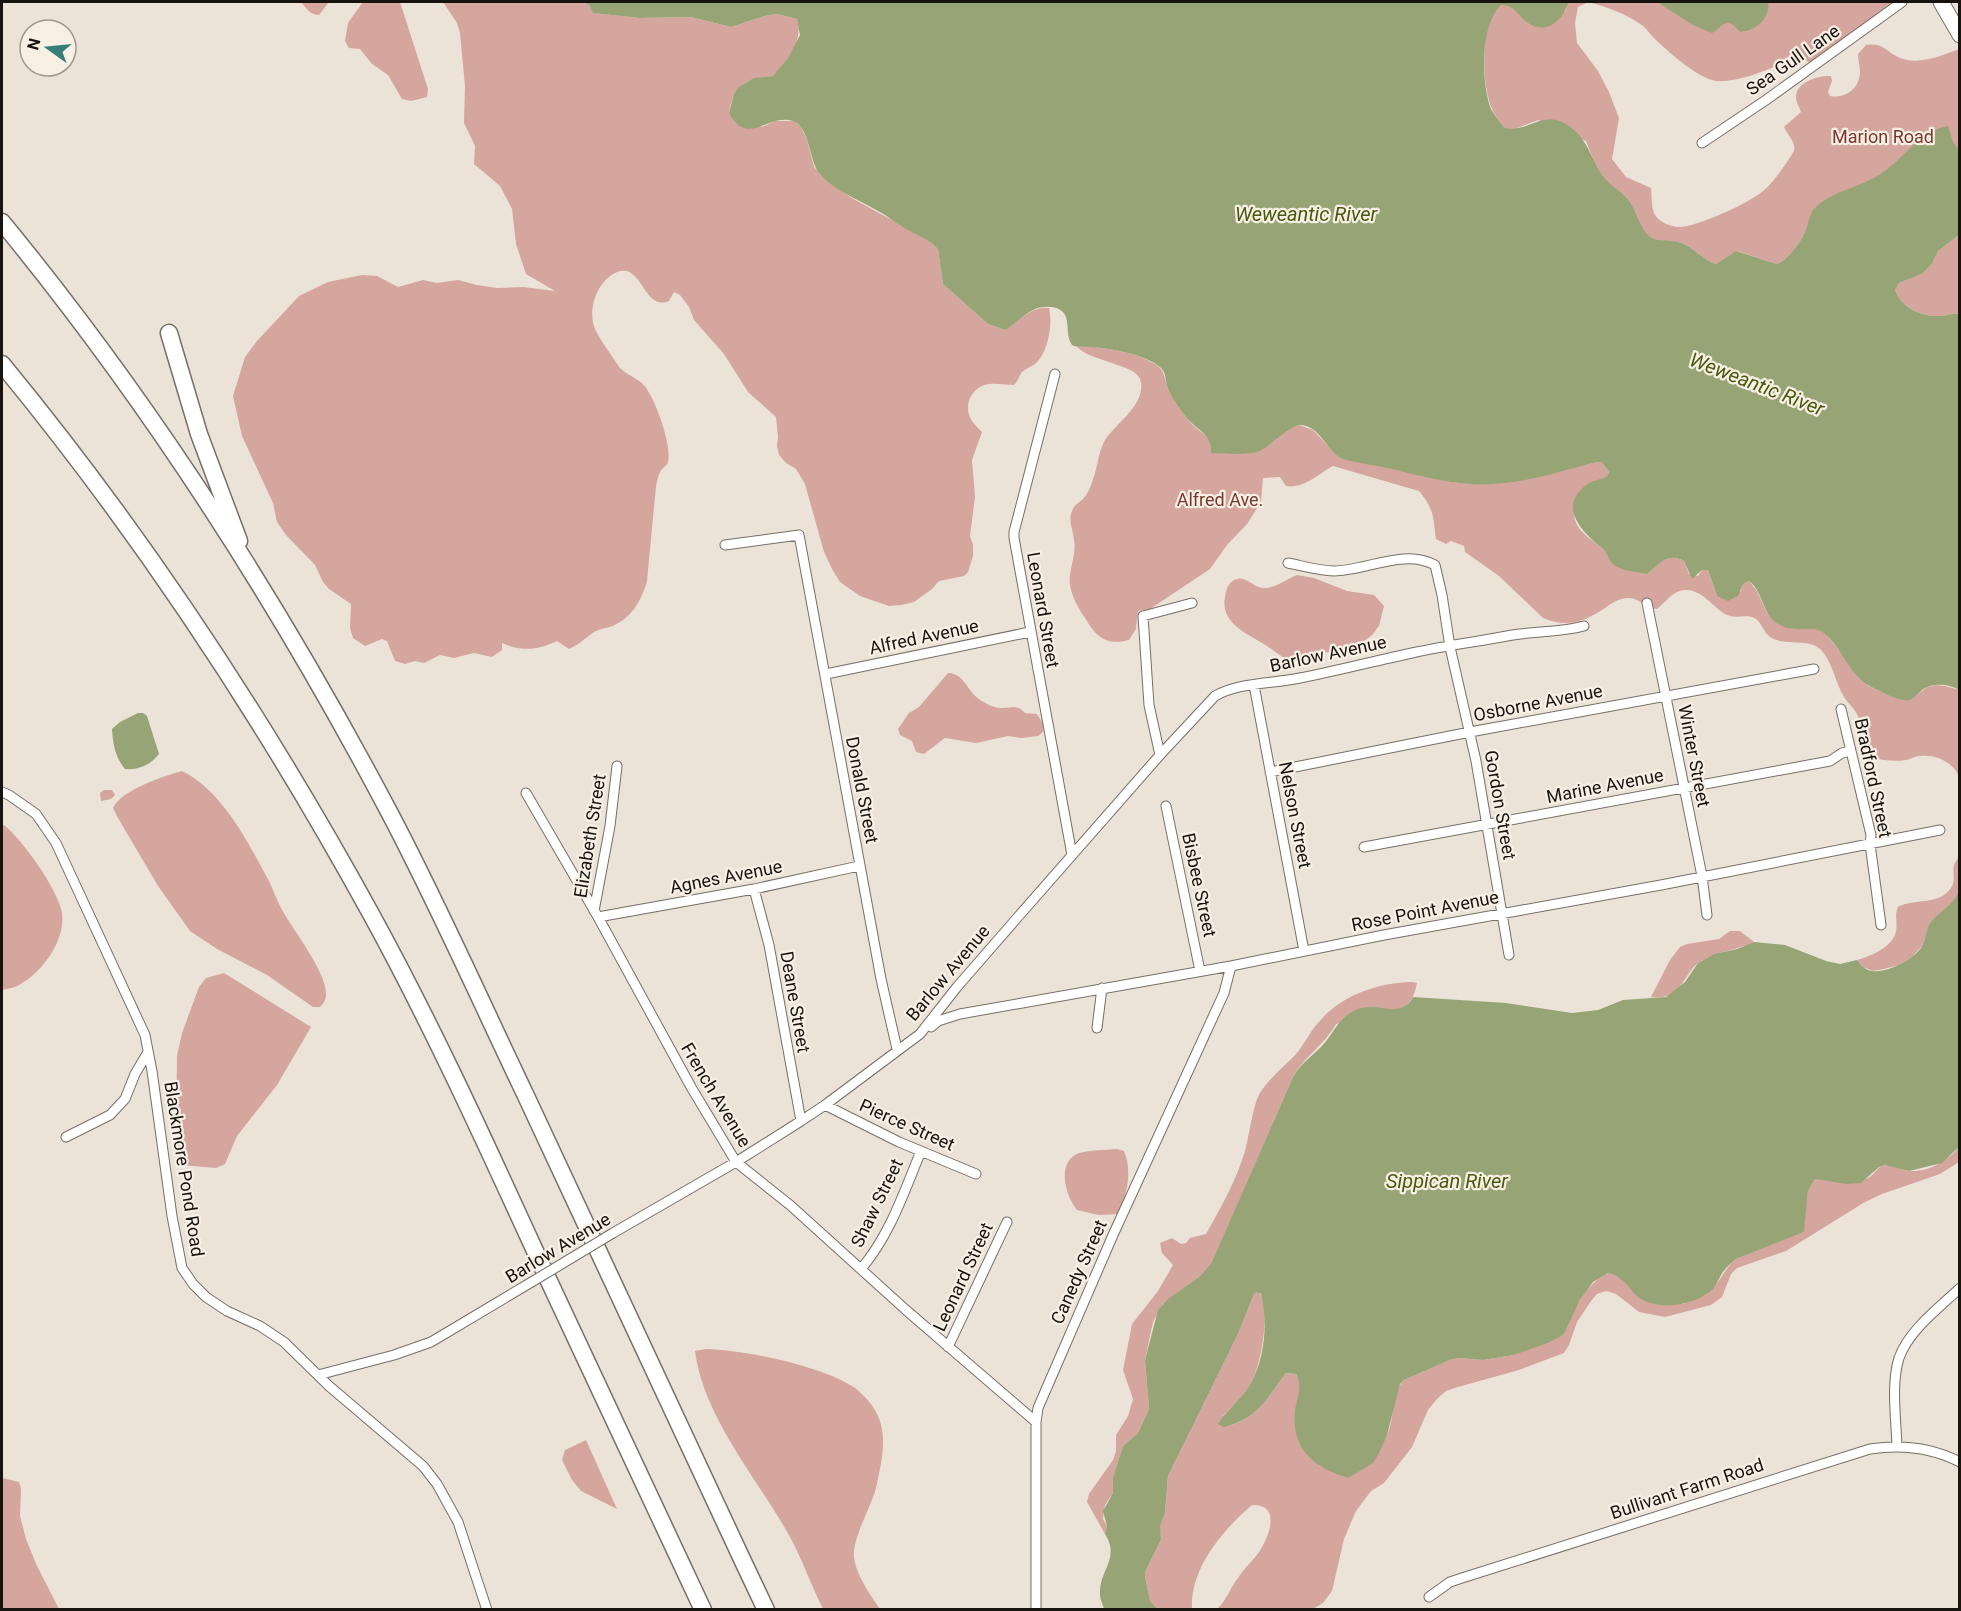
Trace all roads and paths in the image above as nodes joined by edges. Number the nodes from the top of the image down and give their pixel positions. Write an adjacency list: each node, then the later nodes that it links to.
1 (1902, 2): 4 (street, Sea Gull Lane)
2 (1941, 2): 3 (main road)
3 (1959, 35)
4 (1702, 143)
5 (2, 222): 11 (highway)
6 (169, 333): 11 (highway)
7 (2, 364): 68 (highway)
8 (1055, 374): 15 (street, Leonard Street)
9 (725, 545): 18 (street, Donald Street)
10 (1288, 563): 16 (street, Gordon Street)
11 (252, 573): 69 (highway)
12 (1192, 603): 24 (street)
13 (1647, 603): 20 (street, Winter Street)
14 (1584, 626): 16 (street, Barlow Avenue)
15 (1030, 632): 18 (street, Alfred Avenue); 35 (street, Leonard Street)
16 (1450, 647): 19 (street, Barlow Avenue); 22 (street, Gordon Street)
17 (1814, 669): 20 (street, Osborne Avenue)
18 (826, 674): 36 (street, Donald Street)
19 (1254, 685): 24 (street, Barlow Avenue); 26 (street, Nelson Street)
20 (1665, 696): 22 (street, Osborne Avenue); 27 (street, Winter Street)
21 (1841, 709): 23 (street, Bradford Street)
22 (1470, 732): 26 (street, Osborne Avenue); 31 (street, Gordon Street)
23 (1851, 751): 27 (street, Marine Avenue); 33 (street, Bradford Street)
24 (1160, 755): 35 (street, Barlow Avenue)
25 (617, 766): 40 (street, Elizabeth Street)
26 (1270, 772): 43 (street, Nelson Street)
27 (1683, 787): 31 (street, Marine Avenue); 37 (street, Winter Street)
28 (2, 792): 51 (street, Blackmore Pond Road)
29 (526, 793): 40 (street, French Avenue)
30 (1166, 806): 46 (street, Bisbee Street)
31 (1487, 824): 34 (street, Marine Avenue); 39 (street, Gordon Street)
32 (1940, 830): 33 (street, Rose Point Avenue)
33 (1870, 844): 37 (street, Rose Point Avenue); 42 (street, Bradford Street)
34 (1364, 847)
35 (1072, 855): 49 (street, Barlow Avenue)
36 (860, 866): 38 (street, Agnes Avenue); 50 (street, Donald Street)
37 (1701, 876): 39 (street, Rose Point Avenue); 41 (street, Winter Street)
38 (754, 889): 40 (street, Agnes Avenue); 53 (street, Deane Street)
39 (1502, 913): 43 (street, Rose Point Avenue); 44 (street, Gordon Street)
40 (596, 914): 56 (street, French Avenue)
41 (1707, 915)
42 (1881, 925)
43 (1304, 951): 45 (street, Rose Point Avenue)
44 (1509, 955)
45 (1231, 966): 46 (street, Rose Point Avenue); 63 (street, Canedy Street)
46 (1200, 970): 47 (street, Rose Point Avenue)
47 (1102, 988): 48 (street); 49 (street, Rose Point Avenue)
48 (1097, 1028)
49 (920, 1034): 50 (street, Barlow Avenue)
50 (897, 1049): 52 (street, Barlow Avenue)
51 (148, 1052): 54 (street); 62 (street, Blackmore Pond Road)
52 (825, 1105): 53 (street, Barlow Avenue); 55 (street, Pierce Street)
53 (801, 1121): 56 (street, Barlow Avenue)
54 (66, 1137)
55 (921, 1151): 57 (street, Pierce Street); 59 (street, Shaw Street)
56 (736, 1162): 59 (street, French Avenue); 62 (street, Barlow Avenue, bridge)
57 (976, 1174)
58 (1007, 1222): 61 (street, Leonard Street)
59 (861, 1269): 61 (street, French Avenue)
60 (1959, 1288): 64 (street)
61 (948, 1347): 63 (street, French Avenue)
62 (318, 1375): 67 (street, Blackmore Pond Road)
63 (1036, 1422): 70 (street, Canedy Street)
64 (1897, 1446): 65 (street, Bullivant Farm Road); 66 (street, Bullivant Farm Road)
65 (1959, 1462)
66 (1429, 1597)
67 (487, 1610)
68 (703, 1610)
69 (766, 1610)
70 (1036, 1610)

